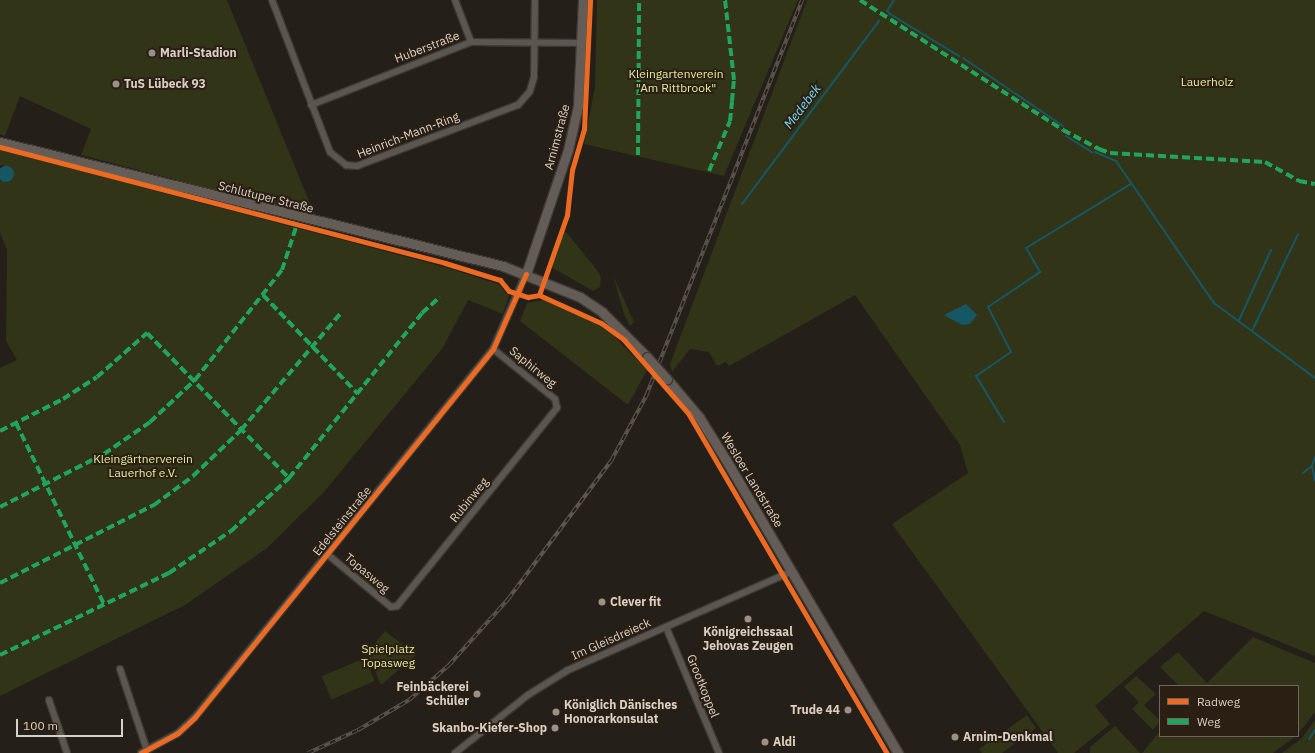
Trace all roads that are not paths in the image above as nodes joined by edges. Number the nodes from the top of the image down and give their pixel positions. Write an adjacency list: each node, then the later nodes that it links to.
1 (272, 0): 8 (street, Heinrich-Mann-Ring)
2 (455, 0): 5 (street)
3 (535, 0): 6 (street, Heinrich-Mann-Ring)
4 (583, 0): 7 (main road, Arnimstraße)
5 (471, 42): 6 (street, Huberstraße); 8 (street, Huberstraße)
6 (534, 42): 7 (street, Huberstraße); 8 (street, Heinrich-Mann-Ring)
7 (582, 43): 10 (main road, Arnimstraße)
8 (311, 105)
9 (0, 142): 10 (main road, Schlutuper Straße)
10 (526, 274): 11 (street, Edelsteinstraße); 14 (main road, Wesloer Landstraße, bridge)
11 (494, 349): 12 (street, Saphirweg); 13 (street, Edelsteinstraße)
12 (557, 403): 15 (street, Rubinweg)
13 (327, 554): 15 (street, Topasweg); 19 (street, Edelsteinstraße)
14 (792, 571): 16 (street, Im Gleisdreieck); 24 (main road, Wesloer Landstraße)
15 (394, 608)
16 (666, 627): 22 (street, Im Gleisdreieck); 23 (street, Grootkoppel)
17 (120, 669): 19 (street)
18 (49, 700): 20 (street)
19 (147, 750): 21 (street, Edelsteinstraße)
20 (67, 753)
21 (141, 753)
22 (455, 753)
23 (719, 753)
24 (898, 753)

